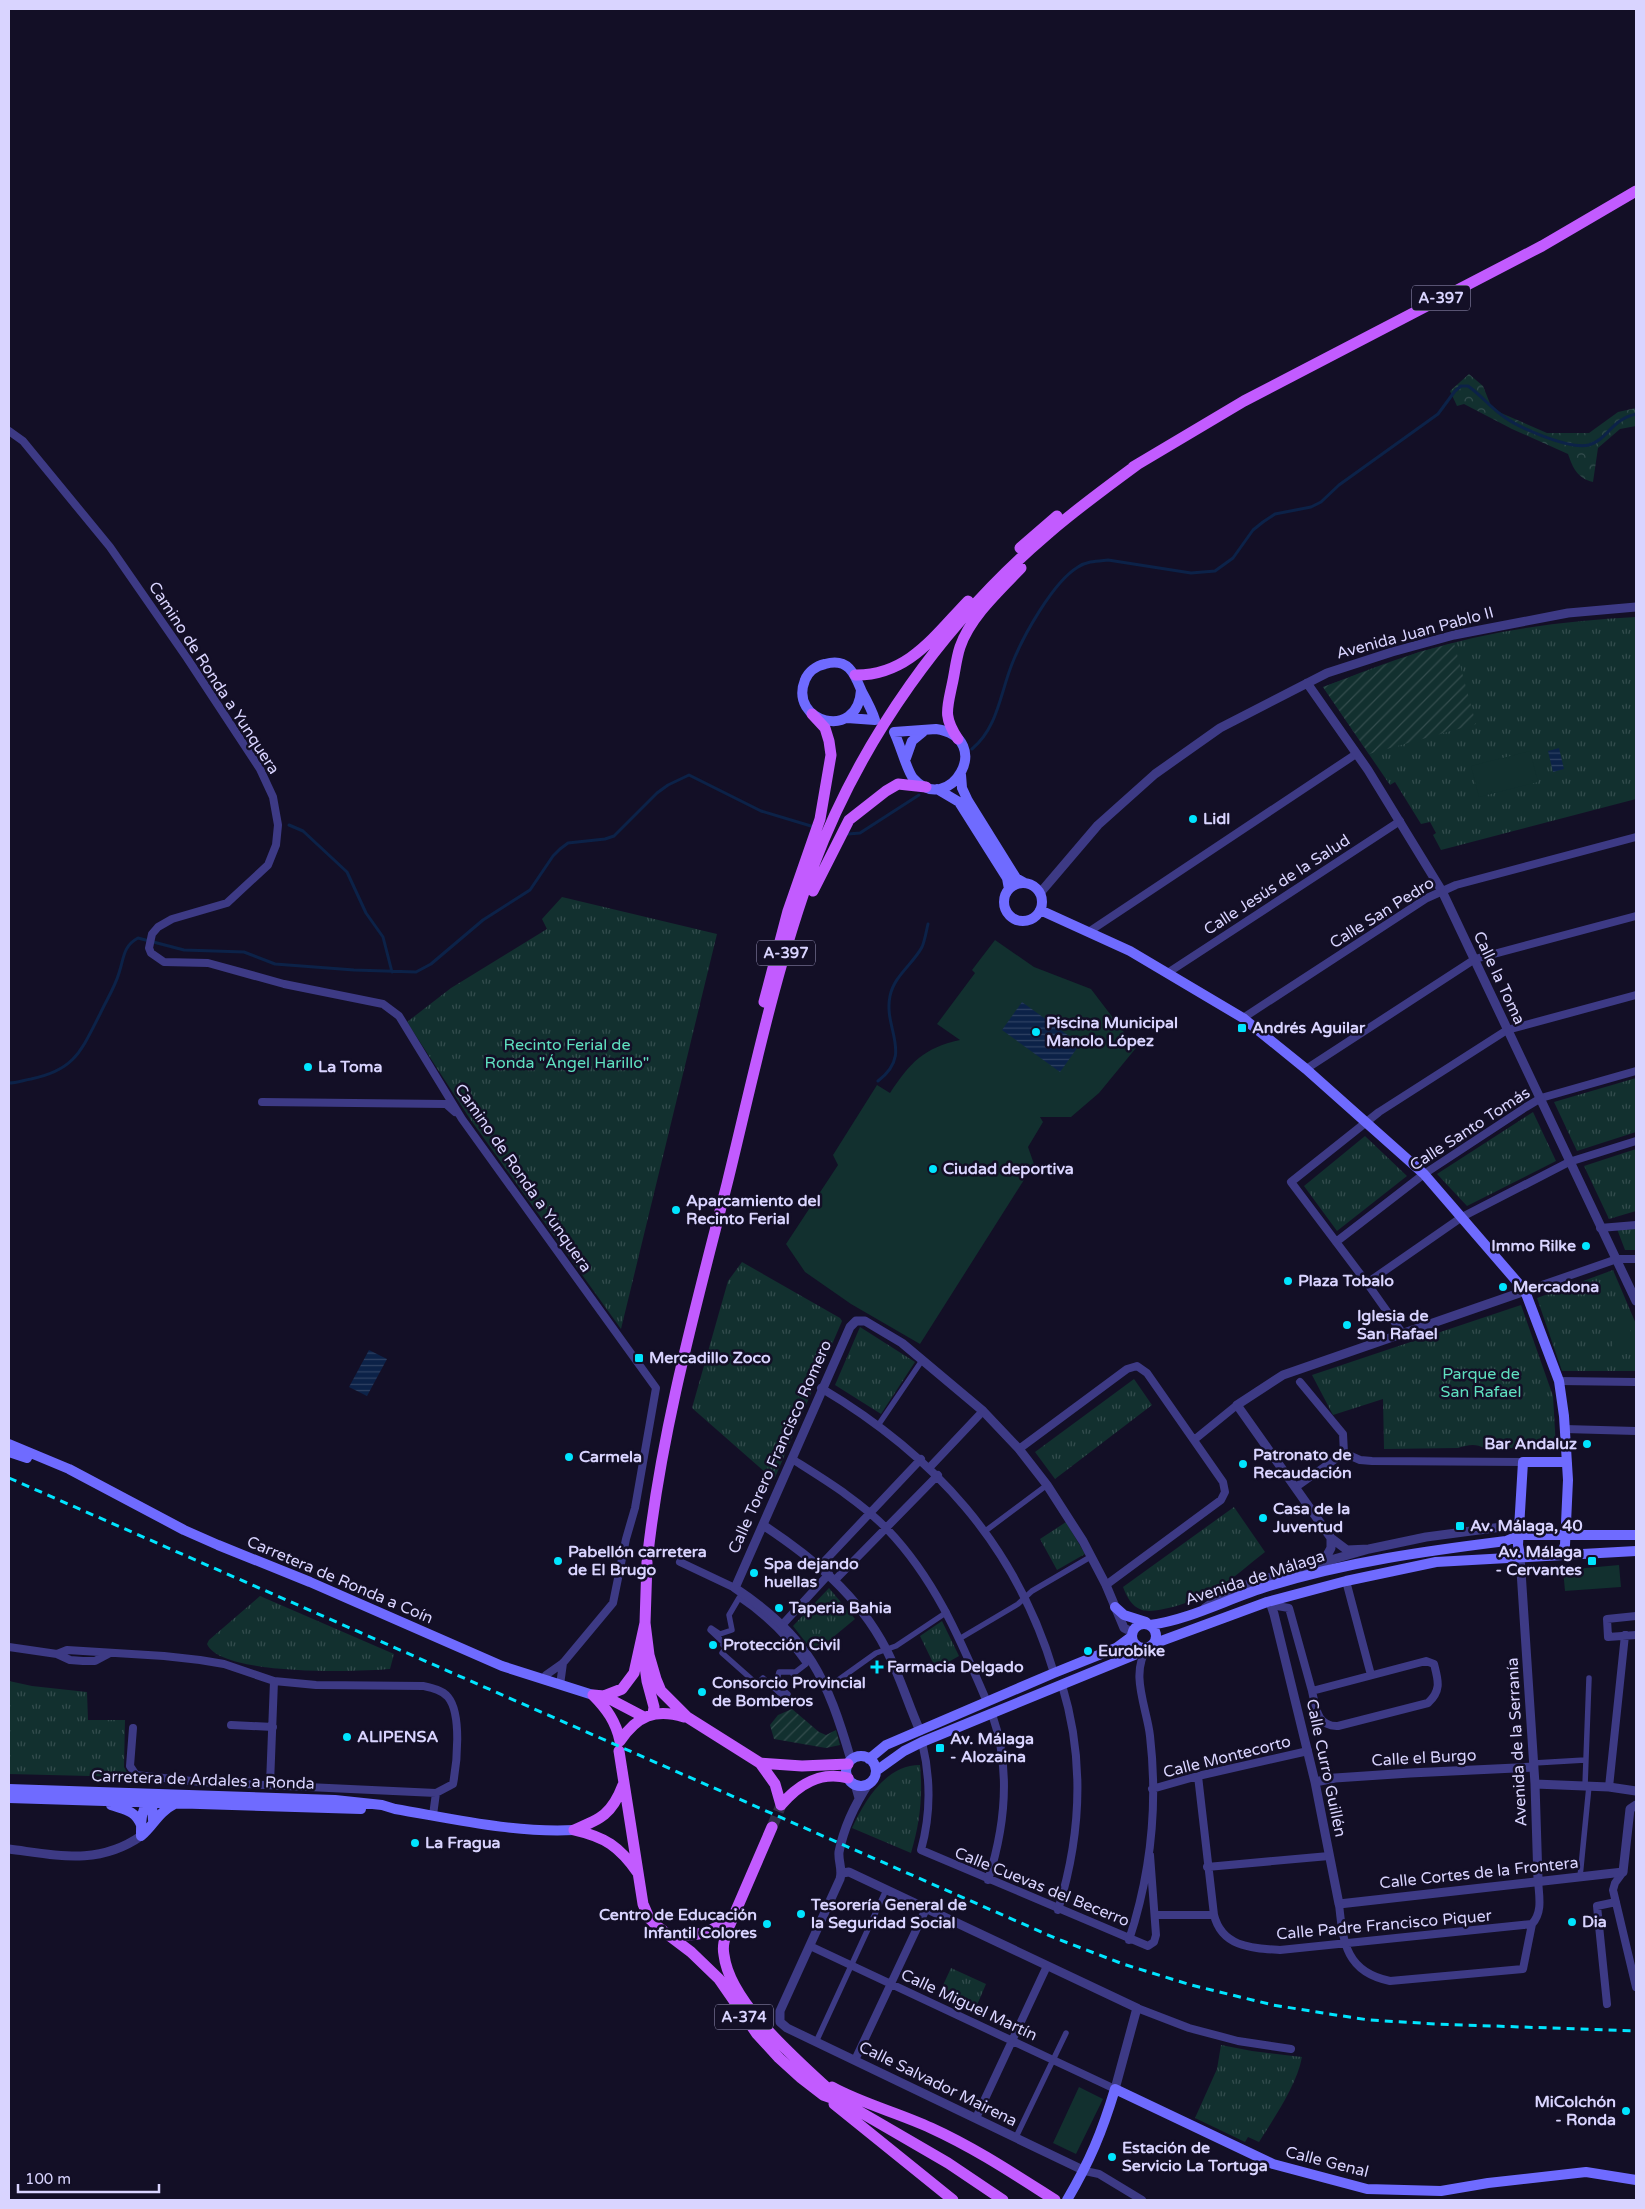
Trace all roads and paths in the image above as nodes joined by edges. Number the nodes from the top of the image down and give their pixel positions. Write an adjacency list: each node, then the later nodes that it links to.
1 (1636, 191): 2 (main road, A-397)
2 (1244, 401): 4 (main road, A-397); 12 (main road)
3 (9, 432): 36 (street, Camino de Ronda a Yunquera)
4 (1138, 464): 6 (main road); 33 (main road, A-397)
5 (1636, 607): 7 (street, Avenida Juan Pablo II)
6 (856, 675): 8 (main road); 9 (main road)
7 (1307, 683): 13 (street, Calle la Toma); 22 (street, Avenida Juan Pablo II)
8 (861, 690): 10 (main road); 10 (main road)
9 (812, 714): 10 (main road); 33 (main road)
10 (847, 718)
11 (927, 730): 12 (main road); 14 (main road); 14 (main road)
12 (958, 739): 15 (main road)
13 (1356, 754): 17 (street, Calle la Toma); 25 (street)
14 (906, 759): 16 (main road)
15 (961, 775): 16 (main road); 19 (main road)
16 (932, 788): 20 (main road); 38 (main road)
17 (1400, 821): 21 (street, Calle la Toma); 27 (street, Calle Jesús de la Salud)
18 (1636, 837): 21 (street, Calle San Pedro)
19 (1025, 883): 20 (main road); 22 (main road)
20 (1009, 889): 23 (main road)
21 (1442, 891): 26 (street, Calle la Toma); 29 (street, Calle San Pedro)
22 (1040, 893): 23 (main road)
23 (1040, 910): 25 (main road)
24 (1636, 916): 26 (street)
25 (1090, 931): 27 (main road)
26 (1475, 959): 30 (street, Calle la Toma); 31 (street)
27 (1169, 972): 29 (main road)
28 (1636, 995): 30 (street)
29 (1243, 1018): 31 (main road)
30 (1507, 1030): 34 (street, Calle la Toma); 37 (street)
31 (1306, 1070): 37 (main road)
32 (1636, 1071): 34 (street, Calle Santo Tomás)
33 (753, 1075): 38 (main road, A-397)
34 (1541, 1098): 40 (street, Calle la Toma); 41 (street, Calle Santo Tomás)
35 (262, 1102): 36 (street)
36 (462, 1119): 114 (street, Camino de Ronda a Yunquera)
37 (1366, 1122): 41 (main road); 45 (street)
38 (738, 1136): 103 (main road, A-397)
39 (1636, 1141): 40 (street)
40 (1569, 1162): 42 (street); 44 (street, Calle la Toma)
41 (1424, 1174): 42 (main road); 45 (street, Calle Santo Tomás)
42 (1462, 1217): 48 (street); 49 (main road)
43 (1636, 1224): 44 (street)
44 (1600, 1228): 47 (street, Calle la Toma)
45 (1336, 1242): 48 (street)
46 (1636, 1258): 47 (street)
47 (1617, 1259): 49 (street); 50 (street, Calle la Toma)
48 (1367, 1283): 51 (street)
49 (1525, 1291): 51 (street); 53 (main road)
50 (1636, 1301)
51 (1403, 1334): 57 (street)
52 (923, 1359): 56 (street, Calle Torero Francisco Romero); 58 (street); 59 (street)
53 (1559, 1381): 55 (street); 60 (main road)
54 (1300, 1382): 66 (street)
55 (1636, 1382)
56 (821, 1388): 59 (street); 67 (street, Calle Torero Francisco Romero)
57 (1237, 1406): 62 (street); 75 (street)
58 (983, 1411): 64 (street); 71 (street)
59 (879, 1424): 68 (street)
60 (1565, 1429): 61 (street); 70 (main road)
61 (1636, 1432)
62 (1194, 1440): 64 (street); 94 (street)
63 (9, 1444): 73 (main road, Carretera de Ronda a Coín)
64 (1019, 1449): 74 (street)
65 (9, 1452): 73 (main road, Carretera de Ronda a Coín)
66 (1344, 1454): 69 (street); 75 (street)
67 (792, 1459): 76 (street); 77 (street, Calle Torero Francisco Romero)
68 (921, 1459): 71 (street); 76 (street)
69 (1523, 1462): 70 (main road); 80 (main road)
70 (1567, 1462): 81 (main road)
71 (930, 1468): 72 (street)
72 (938, 1475): 78 (street); 79 (street)
73 (82, 1477): 119 (main road, Carretera de Ronda a Coín)
74 (1047, 1484): 79 (street); 87 (street)
75 (1296, 1487): 83 (street)
76 (870, 1513): 78 (street); 91 (street)
77 (763, 1525): 91 (street); 95 (street, Calle Torero Francisco Romero)
78 (886, 1528): 92 (street); 100 (street)
79 (984, 1532): 96 (street)
80 (1520, 1532): 81 (main road, Avenida de Málaga); 84 (street); 88 (main road); 99 (main road, Avenida de Málaga)
81 (1566, 1535): 82 (main road, Avenida de Málaga); 86 (main road)
82 (1636, 1535)
83 (1331, 1538): 84 (street); 89 (street)
84 (1369, 1549): 89 (street)
85 (1636, 1551): 86 (main road, Avenida de Málaga)
86 (1561, 1554): 88 (main road, Avenida de Málaga)
87 (1092, 1556): 94 (street); 96 (street)
88 (1520, 1556): 93 (main road, Avenida de Málaga); 141 (street, Avenida de la Serranía)
89 (1324, 1561): 99 (street)
90 (680, 1562): 95 (street)
91 (820, 1566): 92 (street)
92 (832, 1577): 104 (street); 113 (street)
93 (1346, 1581): 97 (main road, Avenida de Málaga); 117 (street)
94 (1106, 1584): 98 (street)
95 (735, 1588): 104 (street)
96 (1024, 1599): 110 (street); 115 (street)
97 (1269, 1604): 112 (main road, Avenida de Málaga); 124 (street); 136 (street, Calle Curro Guillén)
98 (1114, 1607): 102 (main road); 106 (street)
99 (1202, 1611): 102 (main road, Avenida de Málaga)
100 (947, 1612): 110 (street); 113 (street)
101 (1636, 1616): 108 (street)
102 (1167, 1622): 105 (main road, Avenida de Málaga)
103 (645, 1623): 109 (main road); 129 (main road)
104 (783, 1624): 123 (street)
105 (1150, 1625): 106 (main road); 112 (main road)
106 (1132, 1635): 112 (main road); 115 (main road)
107 (1636, 1635): 108 (street)
108 (1625, 1636): 151 (street)
109 (643, 1639): 125 (main road); 128 (main road)
110 (959, 1639): 126 (street)
111 (9, 1647): 120 (street)
112 (1148, 1647): 122 (main road, Avenida de Málaga); 153 (street, Calle Cuevas del Becerro)
113 (887, 1650): 123 (street); 133 (street)
114 (564, 1663): 119 (street, Camino de Ronda a Yunquera); 121 (street, Camino de Ronda a Yunquera)
115 (1054, 1673): 126 (main road)
116 (793, 1674): 116 (street)
117 (1371, 1675): 124 (street); 124 (street)
118 (1590, 1678): 138 (street)
119 (544, 1680): 121 (main road, Carretera de Ronda a Coín)
120 (274, 1682): 131 (street); 156 (street)
121 (560, 1685): 125 (main road, Carretera de Ronda a Coín)
122 (1062, 1685): 127 (main road, Avenida de Málaga); 185 (street)
123 (827, 1688): 139 (street)
124 (1312, 1691)
125 (598, 1696): 128 (main road); 135 (main road)
126 (987, 1702): 133 (main road)
127 (992, 1714): 134 (main road, Avenida de Málaga); 179 (street)
128 (649, 1715): 129 (main road); 135 (main road)
129 (687, 1717): 140 (main road)
130 (231, 1725): 131 (street)
131 (273, 1726): 147 (street)
132 (133, 1728): 147 (street)
133 (920, 1731): 137 (main road)
134 (922, 1742): 142 (main road, Avenida de Málaga); 179 (street, Calle Cuevas del Becerro)
135 (620, 1746): 149 (main road)
136 (1308, 1751): 143 (street, Calle Montecorto); 145 (street, Calle Curro Guillén)
137 (869, 1759): 139 (main road); 142 (main road)
138 (1585, 1760): 141 (street); 150 (street)
139 (849, 1762): 140 (main road); 144 (main road)
140 (760, 1763): 144 (main road)
141 (1534, 1765): 145 (street, Calle el Burgo); 148 (street, Avenida de la Serranía)
142 (876, 1771): 146 (main road)
143 (1198, 1776): 153 (street, Calle Montecorto); 174 (street, Calle Padre Francisco Piquer)
144 (852, 1781): 146 (main road); 159 (street)
145 (1315, 1782): 173 (street, Calle Curro Guillén)
146 (869, 1783): 159 (street)
147 (270, 1784): 156 (street)
148 (1535, 1784): 150 (street); 180 (street, Avenida de la Serranía)
149 (623, 1785): 169 (main road); 176 (main road)
150 (1587, 1786): 151 (street); 178 (street)
151 (1610, 1787): 155 (street)
152 (9, 1789): 154 (main road, Carretera de Ardales a Ronda)
153 (1152, 1789): 172 (street, Calle Cuevas del Becerro)
154 (80, 1790): 157 (main road, Carretera de Ardales a Ronda); 161 (main road)
155 (1636, 1791)
156 (436, 1793): 165 (street)
157 (224, 1795): 161 (main road); 164 (main road, Carretera de Ardales a Ronda)
158 (9, 1798): 160 (main road, Carretera de Ardales a Ronda)
159 (859, 1798): 177 (street)
160 (101, 1800): 161 (main road, Carretera de Ardales a Ronda); 167 (main road)
161 (148, 1802): 162 (main road, Carretera de Ardales a Ronda); 166 (main road); 167 (main road)
162 (177, 1803): 164 (main road, Carretera de Ardales a Ronda); 166 (main road)
163 (1636, 1805): 175 (street)
164 (395, 1809): 165 (main road, Carretera de Ardales a Ronda)
165 (433, 1815): 169 (main road, Carretera de Ardales a Ronda)
166 (154, 1820): 170 (main road)
167 (141, 1825): 170 (main road)
168 (772, 1827): 188 (main road)
169 (574, 1830): 176 (main road)
170 (141, 1836): 171 (street)
171 (9, 1850)
172 (1150, 1855): 186 (street); 191 (street, Calle Cuevas del Becerro)
173 (1329, 1856): 174 (street); 183 (street, Calle Curro Guillén)
174 (1207, 1867): 187 (street, Calle Padre Francisco Piquer)
175 (1623, 1872): 178 (street, Calle Cortes de la Frontera); 182 (street)
176 (638, 1873): 190 (main road)
177 (842, 1873): 181 (street); 193 (street)
178 (1580, 1876): 180 (street, Calle Cortes de la Frontera)
179 (988, 1880): 185 (street, Calle Cuevas del Becerro)
180 (1538, 1880): 183 (street, Calle Cortes de la Frontera); 189 (street, Avenida de la Serranía)
181 (886, 1890): 184 (street); 194 (street)
182 (1616, 1902): 197 (street); 198 (street)
183 (1339, 1904): 192 (street, Calle Curro Guillén)
184 (926, 1909): 195 (street); 196 (street)
185 (1058, 1910): 191 (street, Calle Cuevas del Becerro)
186 (1156, 1915): 187 (street); 191 (street)
187 (1214, 1915): 192 (street, Calle Padre Francisco Piquer)
188 (732, 1916): 190 (main road); 206 (main road, A-374)
189 (1532, 1924): 192 (street, Calle Padre Francisco Piquer); 192 (street, Avenida de la Serranía)
190 (670, 1935): 208 (main road, A-374)
191 (1129, 1940)
192 (1344, 1944)
193 (810, 1946): 194 (street, Calle Miguel Martín); 202 (street, Calle Salvador Mairena)
194 (851, 1965): 196 (street, Calle Miguel Martín); 202 (street)
195 (1047, 1966): 199 (street); 201 (street)
196 (892, 1984): 201 (street, Calle Miguel Martín); 204 (street)
197 (1636, 1987)
198 (1607, 2004)
199 (1137, 2008): 203 (street); 207 (street)
200 (1066, 2033): 205 (street)
201 (1012, 2041): 205 (street, Calle Miguel Martín); 210 (street)
202 (816, 2042): 204 (street, Calle Salvador Mairena)
203 (1291, 2049)
204 (856, 2060): 210 (street, Calle Salvador Mairena)
205 (1053, 2060): 207 (street, Calle Miguel Martín); 211 (street)
206 (817, 2078): 209 (main road, A-374); 216 (main road)
207 (1115, 2090): 212 (main road); 213 (main road, Calle Genal)
208 (823, 2094): 209 (main road, A-374); 214 (main road)
209 (843, 2102): 215 (main road, A-374)
210 (976, 2118): 211 (street, Calle Salvador Mairena)
211 (1016, 2137): 212 (street, Calle Salvador Mairena)
212 (1085, 2171): 217 (main road); 218 (street)
213 (1636, 2180)
214 (953, 2200)
215 (1003, 2200)
216 (1055, 2200)
217 (1067, 2200)
218 (1142, 2200)

